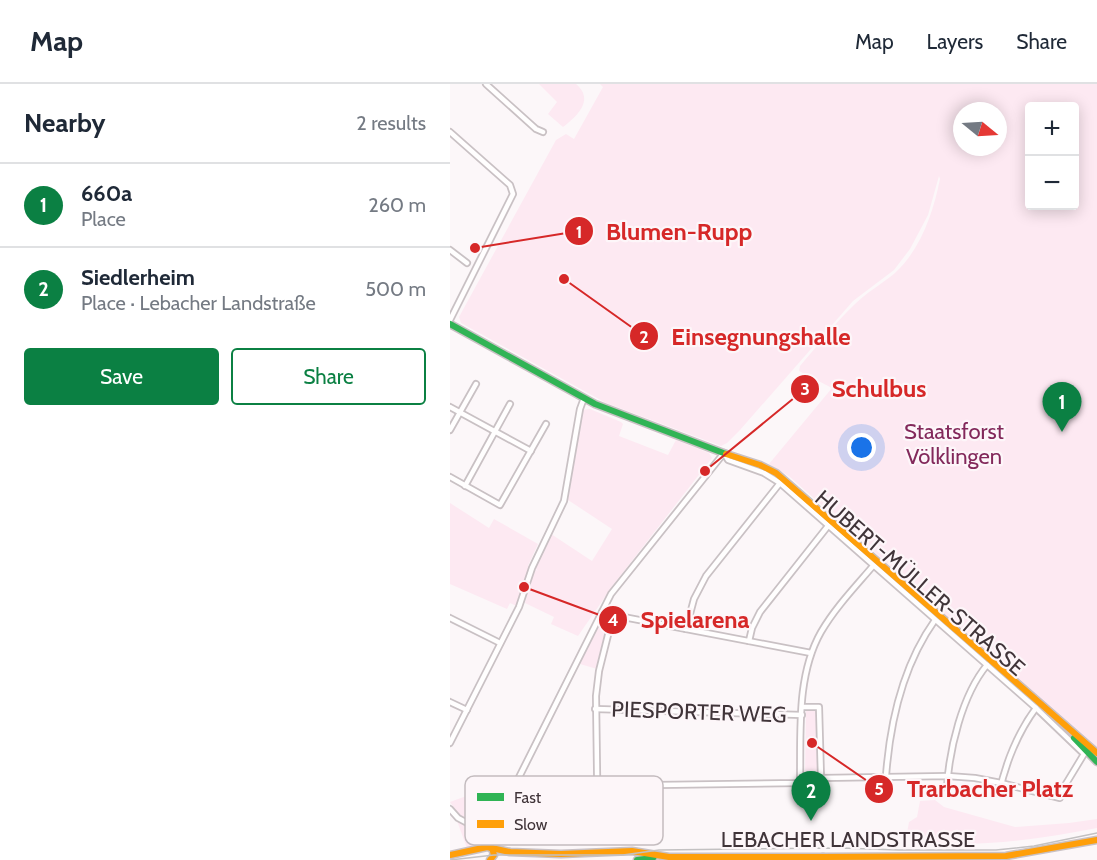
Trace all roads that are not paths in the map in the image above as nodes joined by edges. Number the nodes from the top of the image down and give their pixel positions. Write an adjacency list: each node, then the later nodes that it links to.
1 (486, 84): 3 (street)
2 (450, 132): 6 (street)
3 (543, 132)
4 (450, 250): 5 (street)
5 (467, 263)
6 (450, 322): 8 (main road, HUBERT-MÜLLER-STRASSE)
7 (476, 384): 11 (street)
8 (584, 398): 16 (main road, HUBERT-MÜLLER-STRASSE); 28 (street)
9 (510, 404): 14 (street)
10 (450, 407): 11 (street)
11 (459, 413): 13 (street); 14 (street)
12 (546, 424): 15 (street)
13 (450, 430)
14 (495, 432): 15 (street); 19 (street)
15 (531, 451): 19 (street)
16 (724, 453): 18 (street, HUBERT-MÜLLER-STRASSE); 22 (street); 37 (main road, HUBERT-MÜLLER-STRASSE)
17 (450, 477): 19 (street)
18 (780, 483): 20 (street, HUBERT-MÜLLER-STRASSE); 26 (street)
19 (465, 486)
20 (828, 526): 21 (street, HUBERT-MÜLLER-STRASSE); 27 (street)
21 (873, 566): 25 (street, HUBERT-MÜLLER-STRASSE); 29 (street)
22 (602, 612): 23 (street); 42 (street)
23 (613, 615): 26 (street); 34 (street)
24 (450, 618): 28 (street)
25 (935, 620): 30 (street, HUBERT-MÜLLER-STRASSE); 44 (street)
26 (686, 629): 27 (street)
27 (749, 641): 29 (street)
28 (500, 644): 35 (street)
29 (812, 653): 32 (street)
30 (987, 665): 33 (street, HUBERT-MÜLLER-STRASSE); 45 (street)
31 (450, 702): 35 (street)
32 (802, 706): 36 (street); 46 (street)
33 (1036, 708): 39 (street, HUBERT-MÜLLER-STRASSE); 48 (street)
34 (595, 709): 36 (street, PIESPORTER WEG); 43 (street)
35 (466, 710): 38 (street)
36 (802, 715): 47 (street)
37 (1060, 722): 39 (main road, HUBERT-MÜLLER-STRASSE); 40 (main road, HUBERT-MÜLLER-STRASSE)
38 (450, 743)
39 (1085, 751): 41 (main road, HUBERT-MÜLLER-STRASSE); 48 (street)
40 (1097, 753)
41 (1097, 762)
42 (520, 776)
43 (596, 776)
44 (886, 776): 45 (street); 46 (street)
45 (948, 776): 48 (street); 50 (street)
46 (821, 778): 47 (street)
47 (800, 783): 49 (street)
48 (1001, 783): 51 (street)
49 (663, 784)
50 (947, 788)
51 (999, 794)
52 (450, 809): 53 (street)
53 (465, 822)
54 (1097, 840): 58 (main road, LEBACHER LANDSTRASSE)
55 (1097, 846): 62 (main road)
56 (490, 847): 57 (main road, LEBACHER LANDSTRASSE); 59 (main road, LEBACHER LANDSTRASSE); 60 (main road)
57 (450, 855)
58 (654, 855): 59 (main road, LEBACHER LANDSTRASSE); 61 (main road)
59 (598, 856)
60 (490, 860)
61 (637, 860)
62 (1019, 860)

